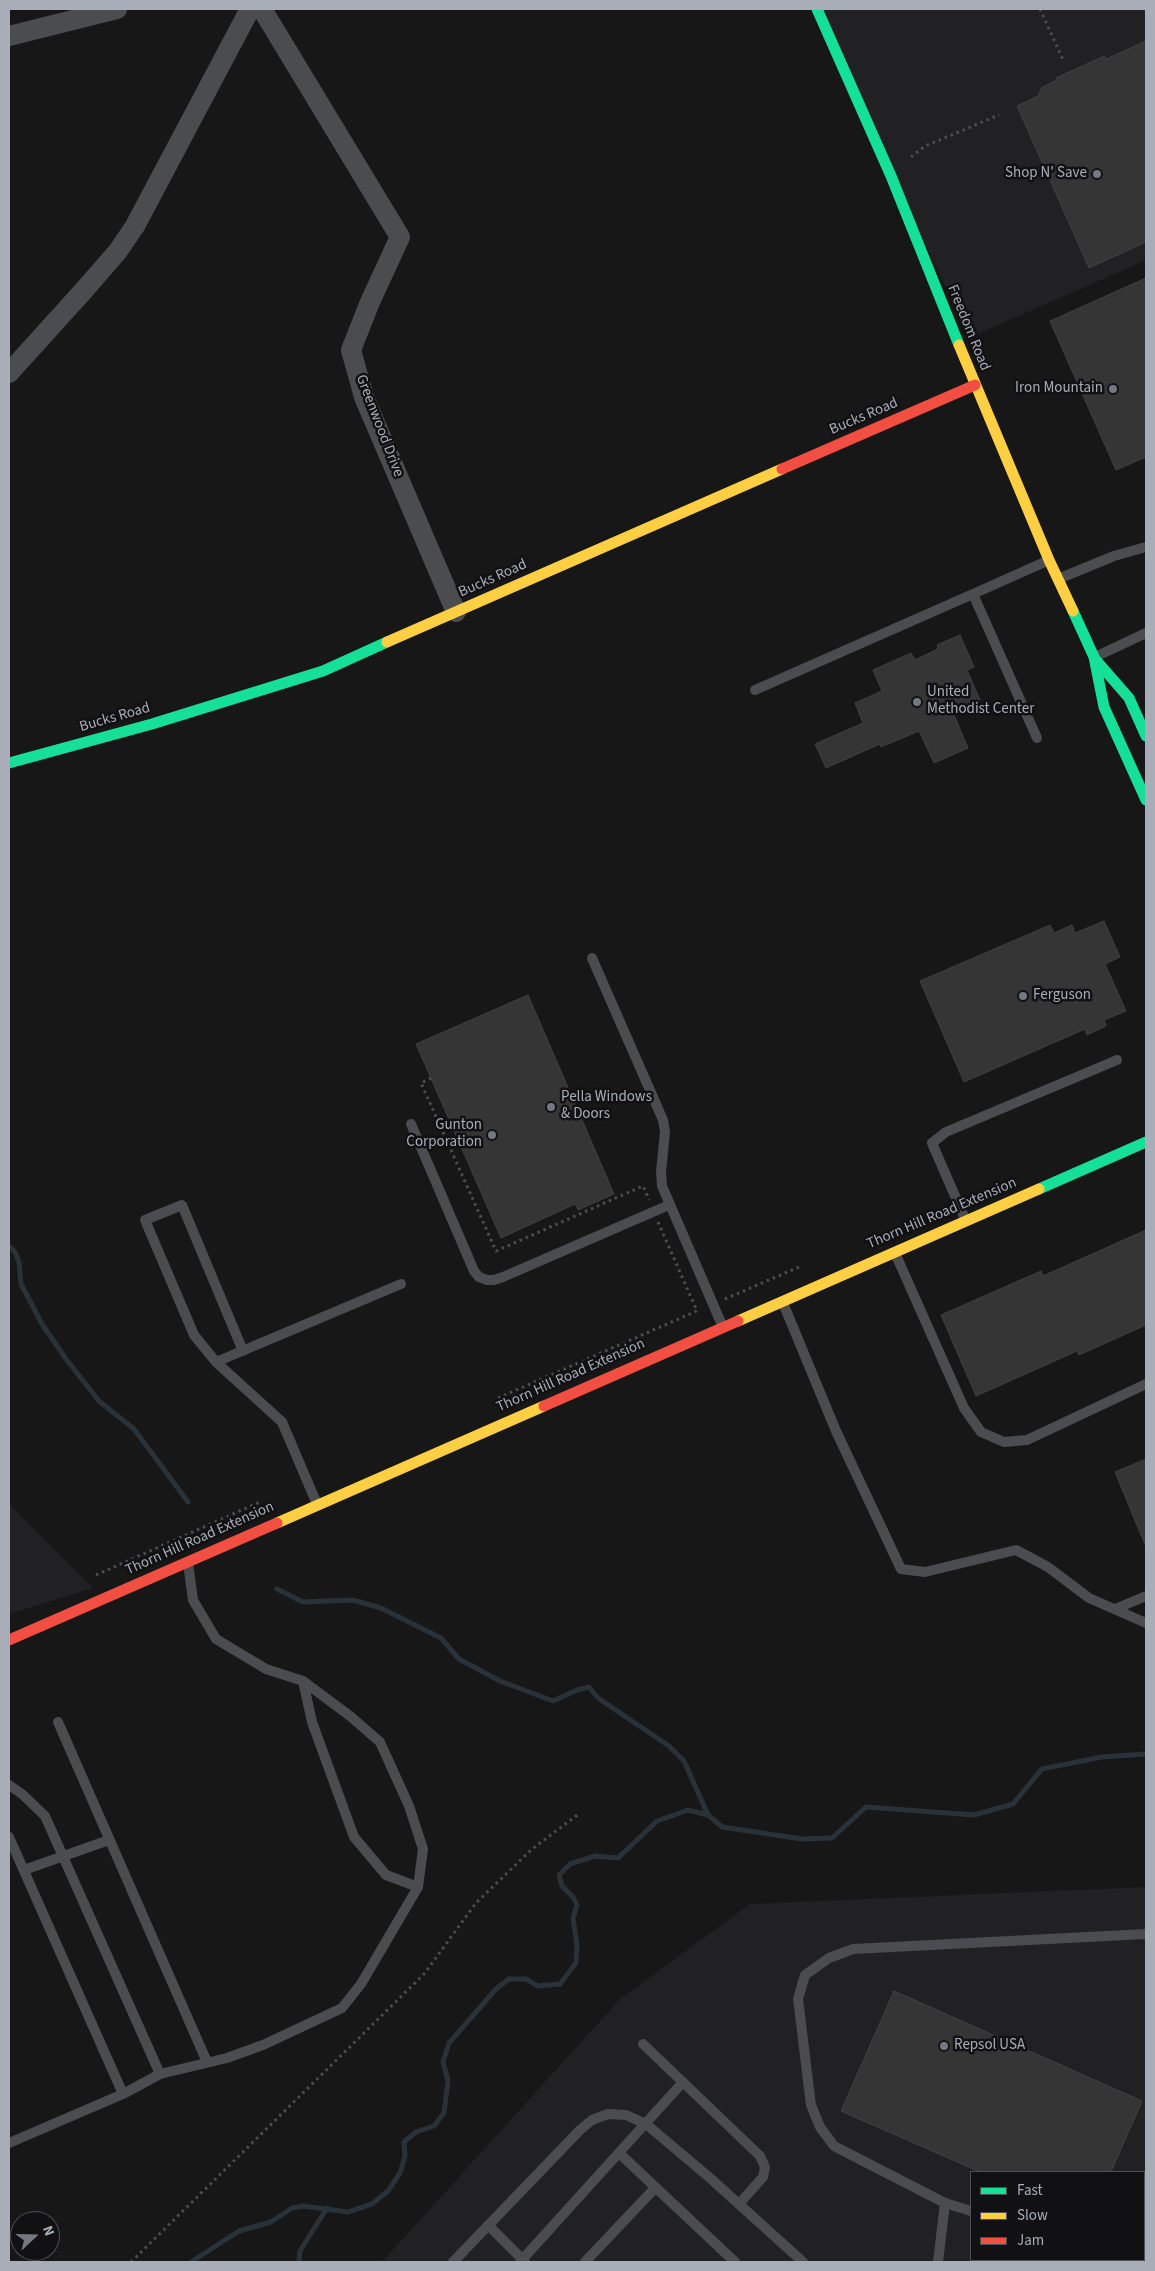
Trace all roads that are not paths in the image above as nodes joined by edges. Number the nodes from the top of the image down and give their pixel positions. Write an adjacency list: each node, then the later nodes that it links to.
1 (117, 9): 5 (street)
2 (250, 9): 6 (street)
3 (262, 9): 12 (street, Greenwood Drive)
4 (817, 9): 7 (street, Freedom Road)
5 (9, 36)
6 (9, 373)
7 (975, 385): 9 (street, Freedom Road); 12 (street, Bucks Road)
8 (1146, 547): 10 (lane)
9 (1049, 560): 10 (street, Freedom Road); 11 (lane)
10 (1057, 579): 14 (street, Freedom Road)
11 (973, 594): 15 (lane); 17 (lane)
12 (456, 612): 18 (street, Bucks Road)
13 (1146, 633): 14 (lane)
14 (1094, 657): 16 (street, Freedom Road); 19 (street, Freedom Road)
15 (755, 690)
16 (1146, 736)
17 (1037, 738)
18 (9, 763)
19 (1146, 800)
20 (592, 958): 24 (lane)
21 (1118, 1060): 25 (lane)
22 (411, 1124): 24 (lane)
23 (1146, 1142): 25 (street, Thorn Hill Road Extension)
24 (669, 1204): 29 (lane)
25 (965, 1220): 26 (street, Thorn Hill Road Extension)
26 (894, 1251): 28 (street, Thorn Hill Road Extension); 32 (lane)
27 (400, 1284): 30 (lane)
28 (782, 1300): 29 (street, Thorn Hill Road Extension); 36 (lane)
29 (722, 1326): 33 (street, Thorn Hill Road Extension)
30 (243, 1351): 31 (lane); 31 (lane)
31 (216, 1362): 33 (lane)
32 (1146, 1384)
33 (317, 1504): 34 (street, Thorn Hill Road Extension)
34 (188, 1561): 38 (street, Thorn Hill Road Extension); 39 (lane)
35 (1146, 1596): 36 (lane)
36 (1115, 1610): 37 (lane)
37 (1146, 1623)
38 (9, 1640)
39 (303, 1681): 46 (lane); 46 (lane)
40 (58, 1722): 43 (lane)
41 (9, 1785): 44 (lane)
42 (9, 1837): 45 (lane)
43 (109, 1840): 44 (lane); 49 (lane)
44 (64, 1856): 45 (lane); 50 (lane)
45 (24, 1870): 52 (lane)
46 (418, 1887): 49 (lane)
47 (1146, 1934): 57 (lane)
48 (643, 2044): 51 (lane)
49 (207, 2062): 50 (lane)
50 (160, 2074): 52 (lane)
51 (683, 2082): 53 (lane); 58 (lane)
52 (123, 2094): 54 (lane)
53 (646, 2124): 55 (lane); 58 (lane); 60 (lane)
54 (9, 2143)
55 (619, 2153): 56 (lane); 61 (lane)
56 (655, 2188): 63 (lane); 64 (lane)
57 (945, 2203): 59 (lane); 66 (lane)
58 (738, 2204): 65 (lane)
59 (970, 2211)
60 (488, 2225): 61 (lane); 62 (lane)
61 (522, 2261)
62 (453, 2262)
63 (585, 2262)
64 (735, 2262)
65 (803, 2262)
66 (938, 2262)

